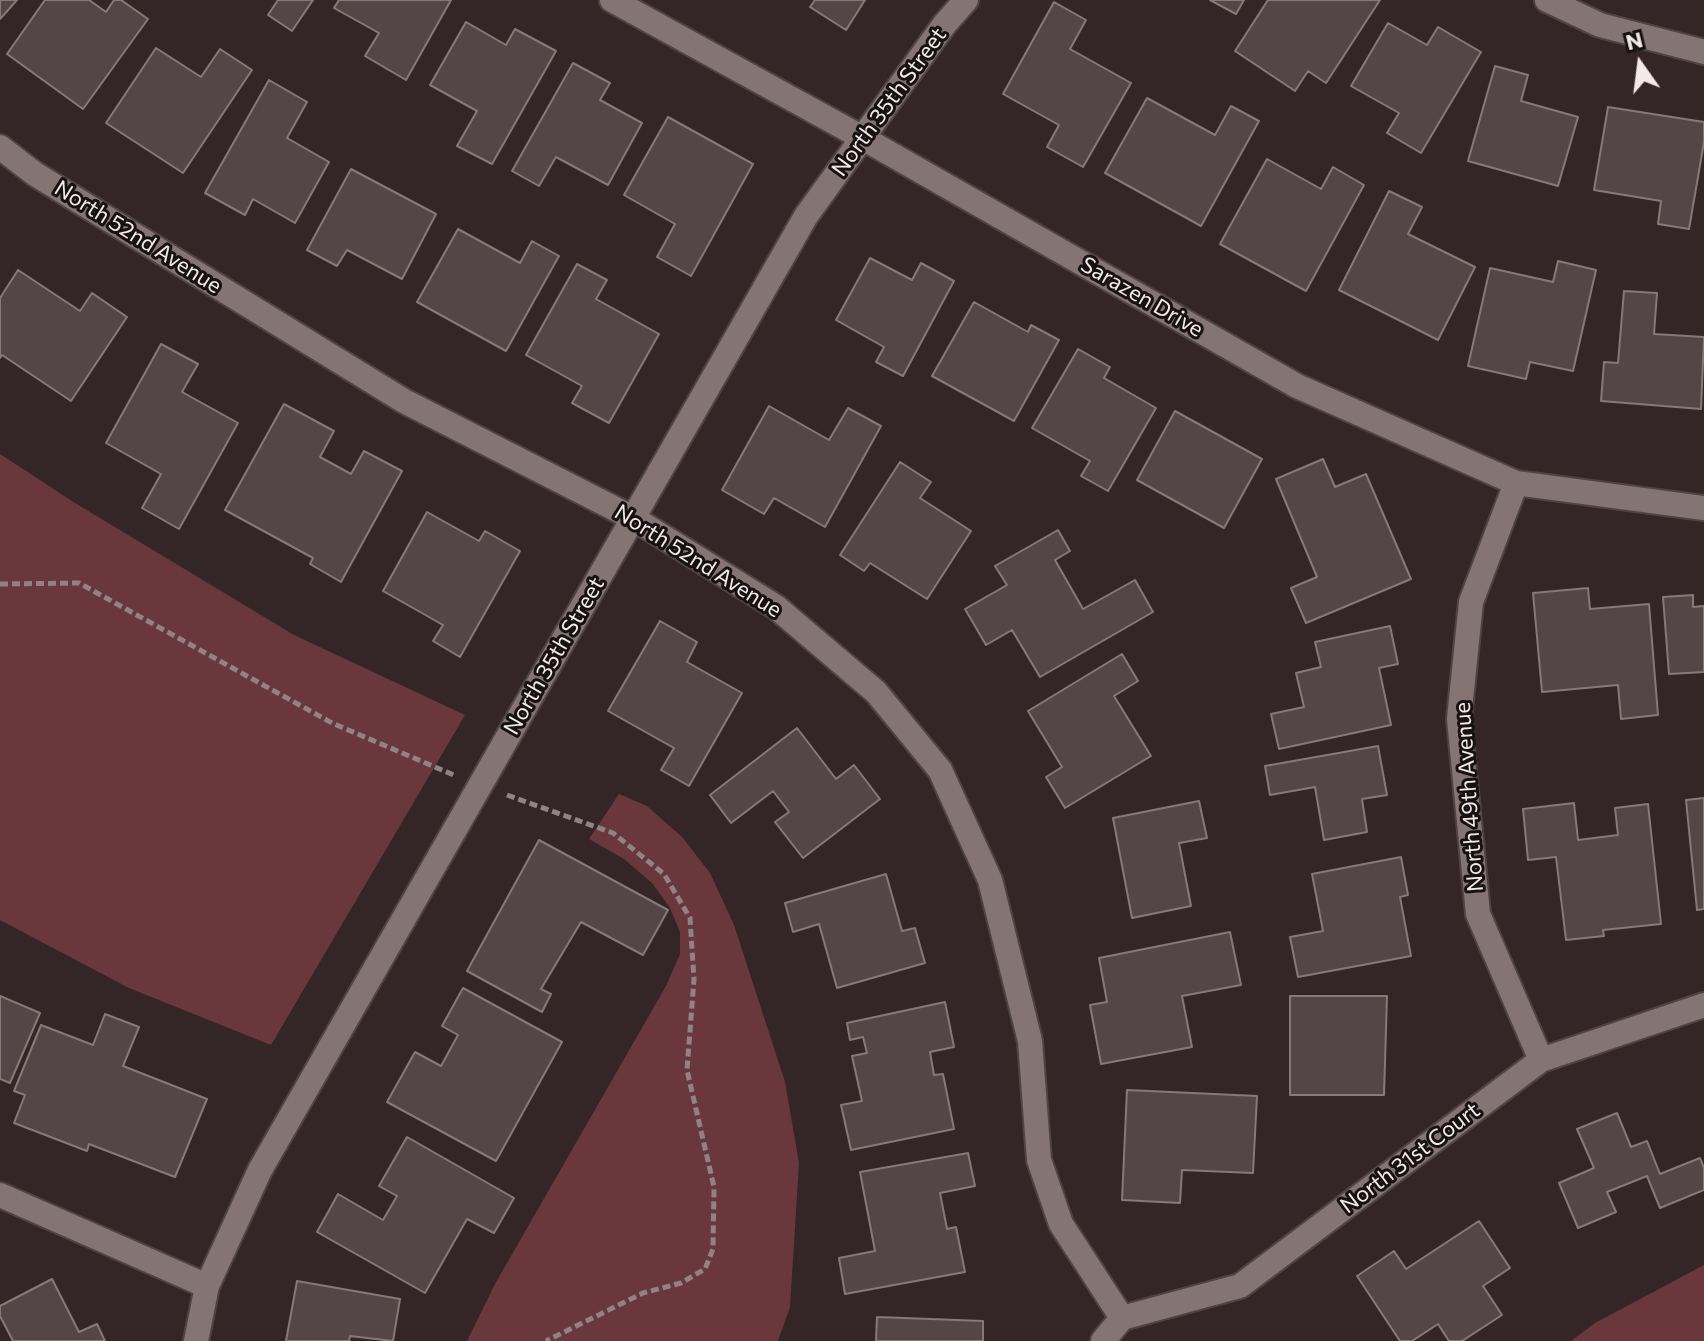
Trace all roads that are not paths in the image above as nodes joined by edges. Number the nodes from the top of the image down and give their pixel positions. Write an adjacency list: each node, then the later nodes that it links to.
1 (612, 0): 5 (street, Sarazen Drive)
2 (966, 0): 5 (street, North 35th Street)
3 (1547, 0): 4 (street)
4 (1704, 52)
5 (861, 137): 7 (street, Sarazen Drive); 9 (street, North 35th Street)
6 (0, 147): 9 (street, North 52nd Avenue)
7 (1516, 483): 8 (street, Sarazen Drive); 11 (street, North 49th Avenue)
8 (1704, 508)
9 (633, 518): 13 (street, North 35th Street); 14 (street, North 52nd Avenue)
10 (1704, 1005): 11 (street, North 31st Court)
11 (1541, 1060): 14 (street, North 31st Court)
12 (0, 1195): 13 (street)
13 (207, 1286): 15 (street, North 35th Street)
14 (1122, 1318): 16 (street)
15 (196, 1341)
16 (1103, 1341)

